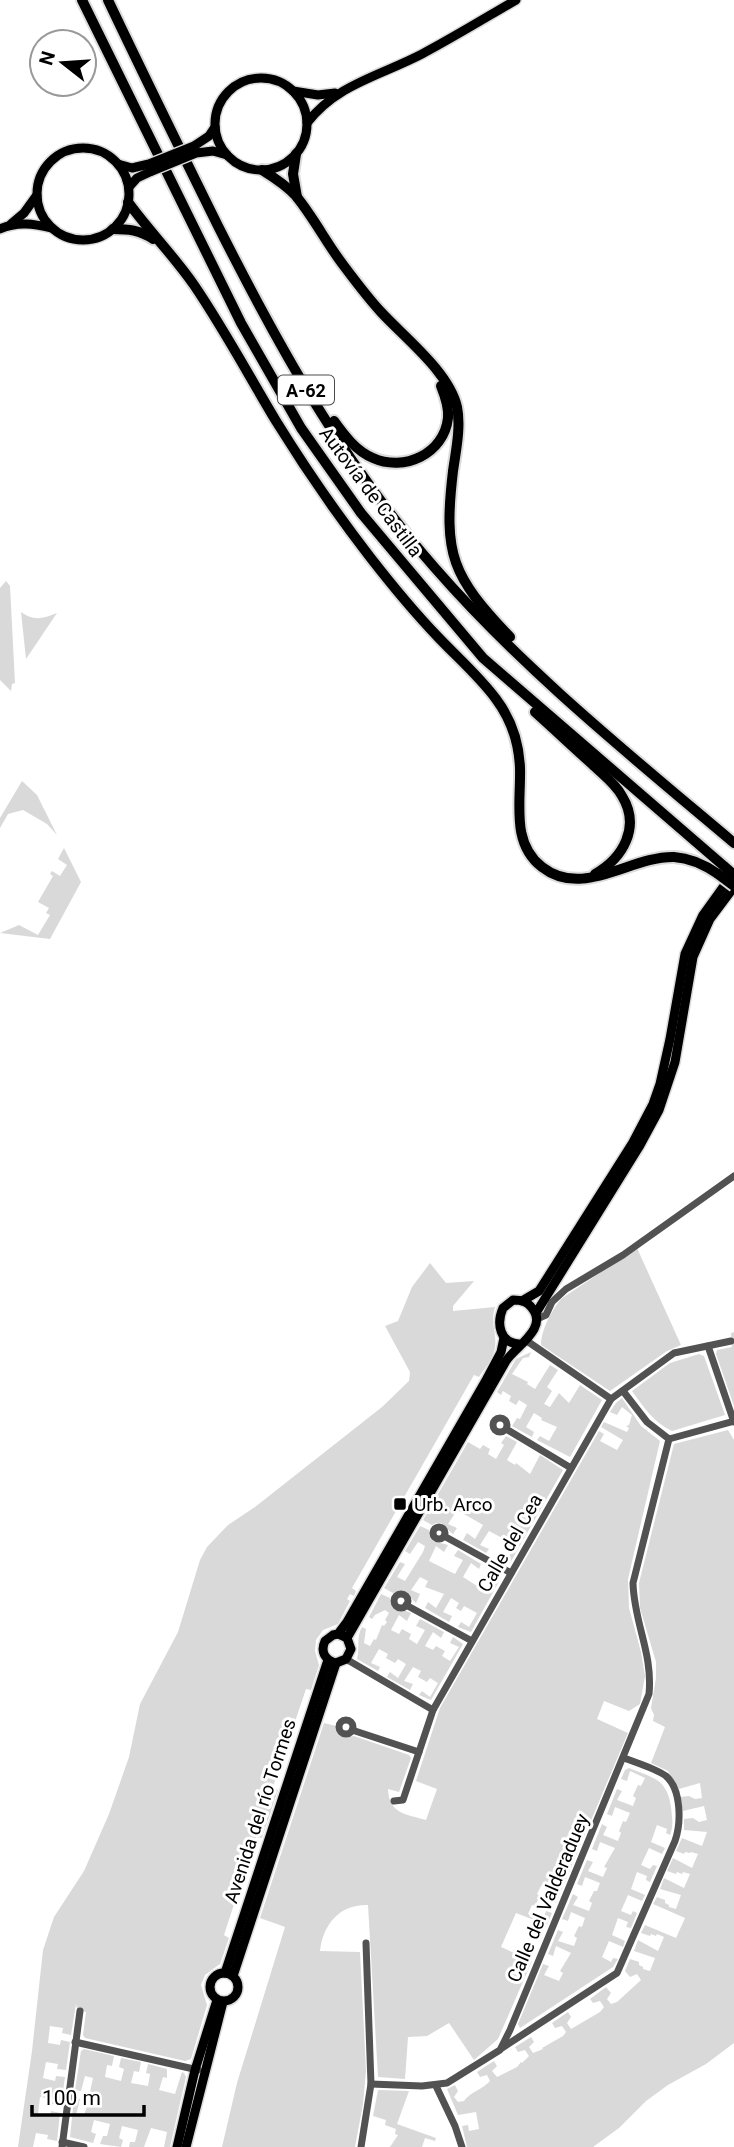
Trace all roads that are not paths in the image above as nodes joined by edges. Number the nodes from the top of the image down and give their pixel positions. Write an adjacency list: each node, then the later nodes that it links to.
1 (82, 0): 25 (highway, Autovía de Castilla / A-62)
2 (108, 0): 24 (highway, Autovía de Castilla / A-62)
3 (516, 0): 5 (main road)
4 (293, 91): 5 (main road); 6 (main road); 7 (main road)
5 (337, 93): 6 (main road)
6 (307, 123): 9 (main road)
7 (215, 127): 8 (main road); 10 (main road)
8 (195, 150): 10 (main road); 12 (main road, bridge)
9 (296, 154): 13 (main road); 16 (highway)
10 (227, 155): 13 (main road)
11 (118, 164): 12 (main road); 14 (main road); 15 (main road)
12 (150, 167): 14 (main road)
13 (262, 170): 16 (highway)
14 (129, 187): 17 (main road)
15 (37, 195): 18 (main road); 19 (main road)
16 (297, 197): 23 (highway)
17 (128, 202): 21 (main road); 22 (highway)
18 (10, 225): 19 (main road); 20 (main road)
19 (52, 228): 21 (main road)
20 (0, 229)
21 (113, 229): 22 (highway)
22 (166, 248): 29 (highway)
23 (413, 346): 24 (highway); 26 (highway)
24 (295, 372): 26 (highway, Autovía de Castilla / A-62)
25 (361, 513): 28 (highway, Autovía de Castilla / A-62); 29 (highway)
26 (590, 720): 27 (highway, Autovía de Castilla / A-62)
27 (734, 843)
28 (728, 872): 29 (highway); 30 (highway, bridge); 32 (main road)
29 (589, 878)
30 (734, 886): 33 (main road)
31 (734, 1176): 33 (street)
32 (522, 1301): 33 (main road); 34 (main road)
33 (537, 1316): 36 (main road)
34 (504, 1338): 36 (main road); 47 (main road, Avenida del río Tormes)
35 (731, 1341): 37 (street, Calle del Cea)
36 (523, 1342): 39 (street); 47 (main road, Avenida del río Tormes)
37 (708, 1346): 38 (street, Calle del Cea); 40 (street)
38 (623, 1391): 39 (street, Calle del Cea); 42 (street)
39 (611, 1399): 43 (street, Calle del Cea)
40 (734, 1421): 42 (street)
41 (506, 1429): 43 (street)
42 (669, 1439): 54 (street, Calle del Valderaduey)
43 (571, 1468): 45 (street, Calle del Cea)
44 (444, 1536): 45 (street)
45 (511, 1573): 48 (street, Calle del Cea)
46 (406, 1605): 48 (street)
47 (342, 1636): 49 (main road, Avenida del río Tormes); 50 (main road, Avenida del río Tormes)
48 (472, 1642): 51 (street, Calle del Cea)
49 (346, 1660): 50 (main road); 51 (street)
50 (332, 1661): 57 (main road, Avenida del río Tormes)
51 (433, 1710): 53 (street, Calle del Cea)
52 (352, 1730): 53 (street)
53 (419, 1752): 55 (street, Calle del Cea)
54 (624, 1758): 61 (street, Calle del Valderaduey); 61 (street)
55 (394, 1801)
56 (366, 1943): 63 (street)
57 (229, 1975): 58 (main road, Avenida del río Tormes); 58 (main road, Avenida del río Tormes)
58 (220, 2001): 62 (main road, Avenida del río Tormes)
59 (80, 2011): 60 (street)
60 (75, 2042): 62 (street); 65 (street)
61 (500, 2050): 64 (street)
62 (199, 2071): 67 (main road, Avenida del río Tormes); 68 (main road, Avenida del río Tormes)
63 (371, 2084): 64 (street); 69 (street)
64 (436, 2086): 70 (street)
65 (62, 2145): 66 (street)
66 (84, 2147)
67 (177, 2147)
68 (186, 2147)
69 (361, 2147)
70 (462, 2147)

